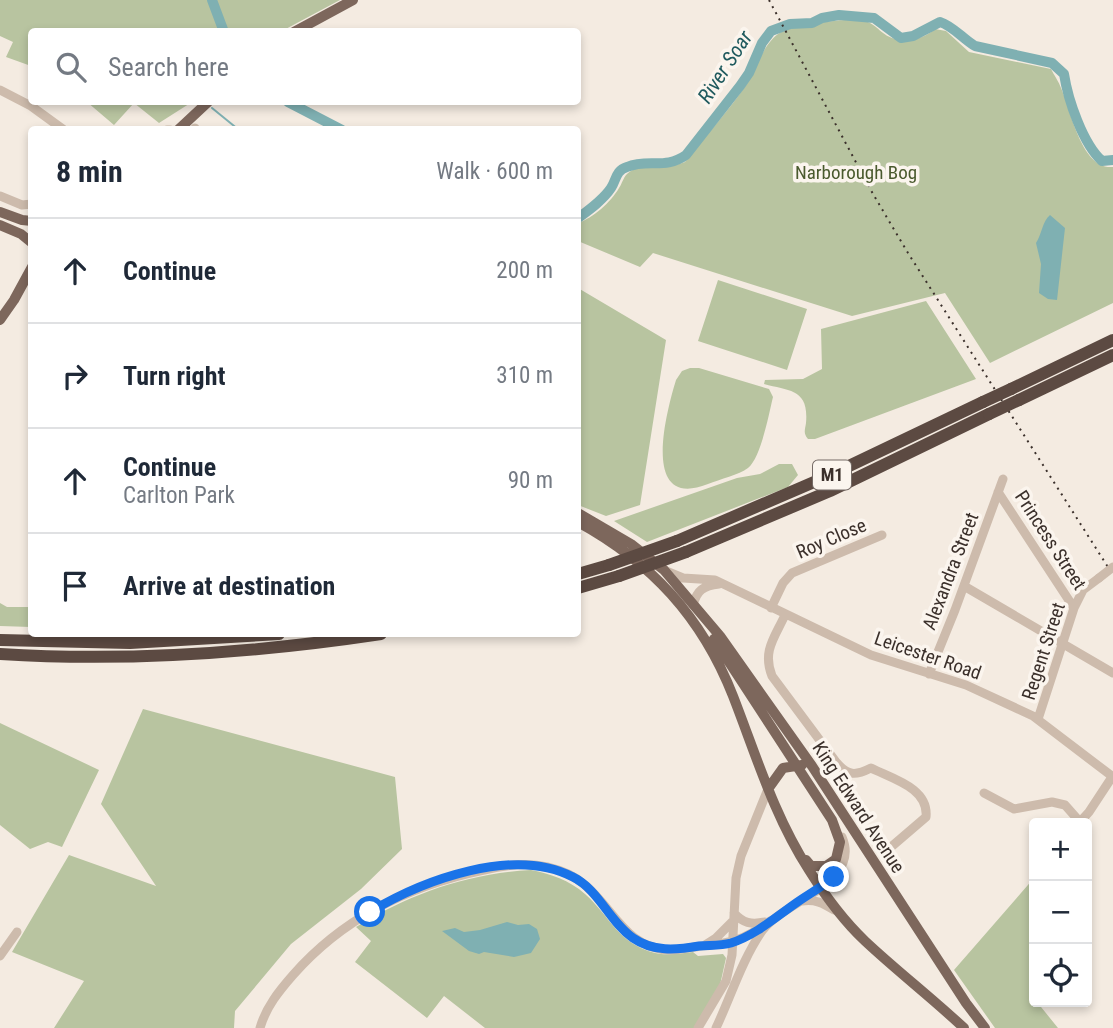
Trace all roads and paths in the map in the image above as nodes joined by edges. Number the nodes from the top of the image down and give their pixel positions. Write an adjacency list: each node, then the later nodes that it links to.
1 (353, 0): 2 (main road)
2 (301, 28)
3 (0, 90): 4 (street)
4 (28, 104)
5 (29, 105): 7 (street)
6 (205, 105): 8 (main road)
7 (58, 126)
8 (182, 126)
9 (0, 196): 10 (street)
10 (28, 204)
11 (0, 212): 12 (main road)
12 (28, 220)
13 (0, 225): 14 (main road)
14 (28, 240)
15 (28, 274): 17 (main road)
16 (28, 289): 17 (main road)
17 (14, 300): 18 (main road)
18 (0, 320)
19 (1113, 340): 21 (highway, M1, bridge)
20 (1113, 355): 21 (highway, M1, bridge)
21 (986, 408): 28 (highway, M1)
22 (1003, 479): 23 (street, Alexandra Street)
23 (998, 492): 33 (street, Alexandra Street); 37 (street, Princess Street)
24 (581, 515): 26 (main road)
25 (581, 523): 26 (main road)
26 (604, 533): 30 (main road, King Edward Avenue); 50 (main road)
27 (882, 535): 36 (street, Roy Close)
28 (682, 547): 31 (highway, M1, bridge); 34 (highway, M1, bridge)
29 (1113, 567): 37 (street, Regent Street, bridge)
30 (664, 570): 32 (street, Leicester Road); 35 (main road, King Edward Avenue)
31 (581, 573)
32 (720, 583): 35 (street); 36 (street, Leicester Road)
33 (964, 586): 42 (street); 45 (street, Alexandra Street)
34 (581, 587)
35 (695, 607): 47 (main road, King Edward Avenue); 48 (main road, King Edward Avenue)
36 (771, 608): 38 (street, Leicester Road)
37 (1074, 608): 42 (street, Regent Street)
38 (785, 615): 45 (street, Leicester Road); 55 (street)
39 (229, 637): 41 (highway)
40 (357, 637): 43 (highway)
41 (0, 640)
42 (1063, 643): 44 (street); 46 (street, Regent Street)
43 (0, 654)
44 (1113, 673)
45 (929, 674): 46 (street, Leicester Road)
46 (1038, 719): 49 (street, Leicester Road)
47 (796, 765): 48 (main road); 50 (main road); 54 (main road, King Edward Avenue)
48 (812, 766): 70 (main road, King Edward Avenue)
49 (1113, 777): 53 (street)
50 (768, 789): 56 (main road); 59 (street)
51 (984, 793): 52 (street)
52 (1075, 818)
53 (1083, 818)
54 (832, 820): 56 (main road, King Edward Avenue); 57 (street)
55 (891, 847)
56 (800, 854): 57 (main road)
57 (821, 888): 58 (street); 60 (main road)
58 (799, 901): 60 (street); 61 (street)
59 (733, 918): 61 (street); 63 (street); 64 (street)
60 (847, 919): 69 (main road)
61 (770, 921): 63 (street); 68 (street)
62 (18, 932): 65 (street)
63 (732, 942): 64 (street); 67 (street)
64 (703, 946): 66 (street)
65 (0, 956)
66 (260, 1028)
67 (698, 1028)
68 (716, 1028)
69 (964, 1028)
70 (985, 1028)

